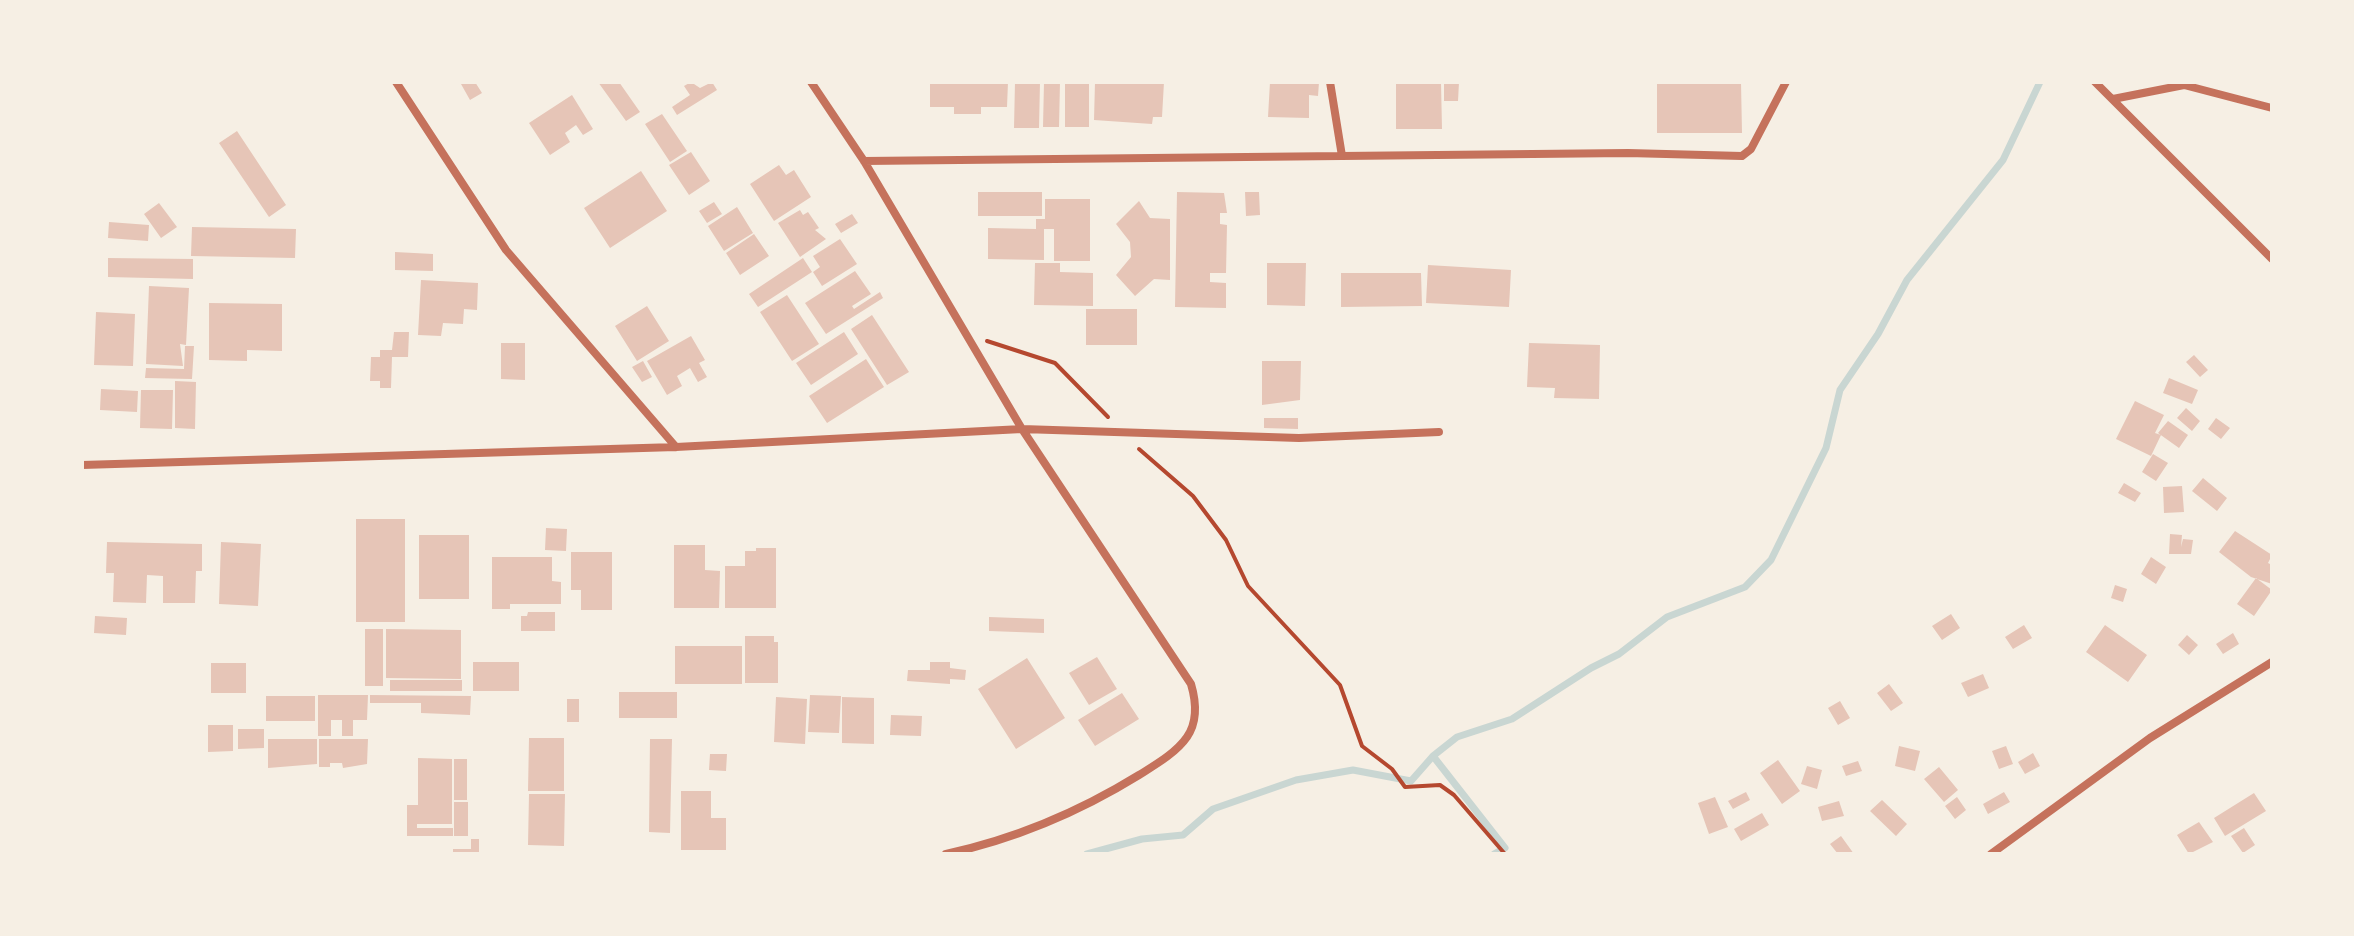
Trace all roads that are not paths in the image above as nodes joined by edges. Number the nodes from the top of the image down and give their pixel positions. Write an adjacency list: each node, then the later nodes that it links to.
1 (396, 82): 13 (street)
2 (811, 82): 9 (street)
3 (1330, 82): 8 (street)
4 (1786, 82): 8 (street)
5 (2095, 82): 6 (street)
6 (2113, 99): 7 (street); 10 (street)
7 (2272, 108)
8 (1342, 156): 9 (street)
9 (864, 161): 11 (street)
10 (2272, 259)
11 (1022, 429): 12 (street); 13 (street); 16 (street)
12 (1439, 432)
13 (676, 447): 14 (street)
14 (82, 465)
15 (2272, 662): 17 (street)
16 (946, 854)
17 (1991, 854)

